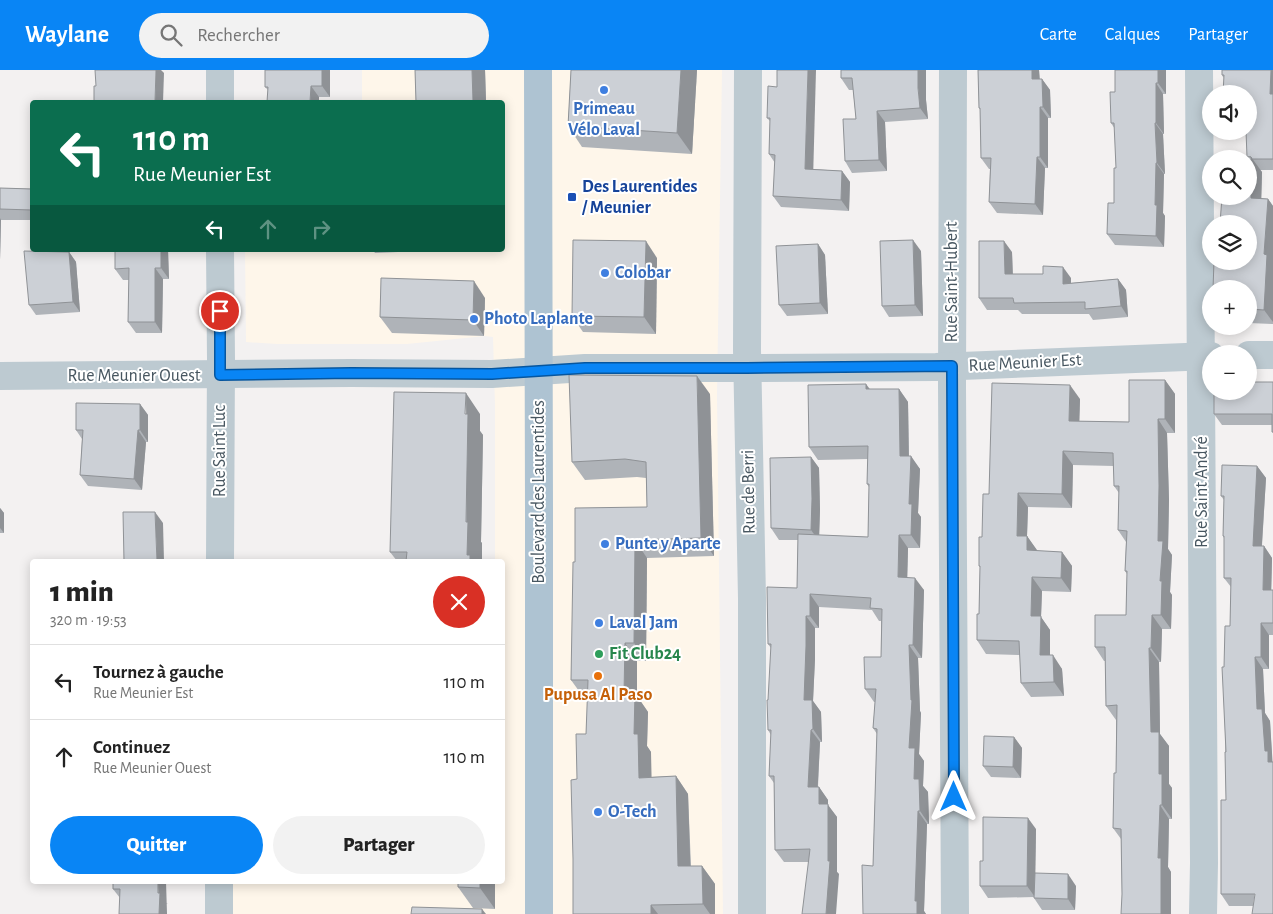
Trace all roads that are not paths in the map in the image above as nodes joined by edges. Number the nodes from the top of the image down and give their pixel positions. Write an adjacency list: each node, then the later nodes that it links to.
1 (220, 70): 6 (street)
2 (538, 70): 14 (main road, Boulevard des Laurentides)
3 (748, 70): 13 (street, Rue de Berri)
4 (952, 70): 12 (street, Rue Saint-Hubert)
5 (1199, 70): 8 (street, Rue Saint André)
6 (220, 100)
7 (220, 252): 15 (street, Rue Saint Luc)
8 (1206, 345)
9 (1202, 356): 12 (street, Rue Meunier Est)
10 (1257, 356): 11 (street)
11 (1273, 356)
12 (952, 366): 13 (street, Rue Meunier Est); 23 (street, Rue Saint-Hubert)
13 (747, 368): 14 (street, Rue Meunier Est); 22 (street, Rue de Berri)
14 (538, 371): 15 (street, Rue Meunier Ouest); 21 (main road, Boulevard des Laurentides)
15 (220, 375): 16 (street, Rue Meunier Ouest); 18 (street, Rue Saint Luc)
16 (0, 376)
17 (1206, 400): 24 (street, Rue Saint André)
18 (220, 559)
19 (220, 884): 20 (street)
20 (220, 914)
21 (539, 914)
22 (752, 914)
23 (955, 914)
24 (1203, 914)

